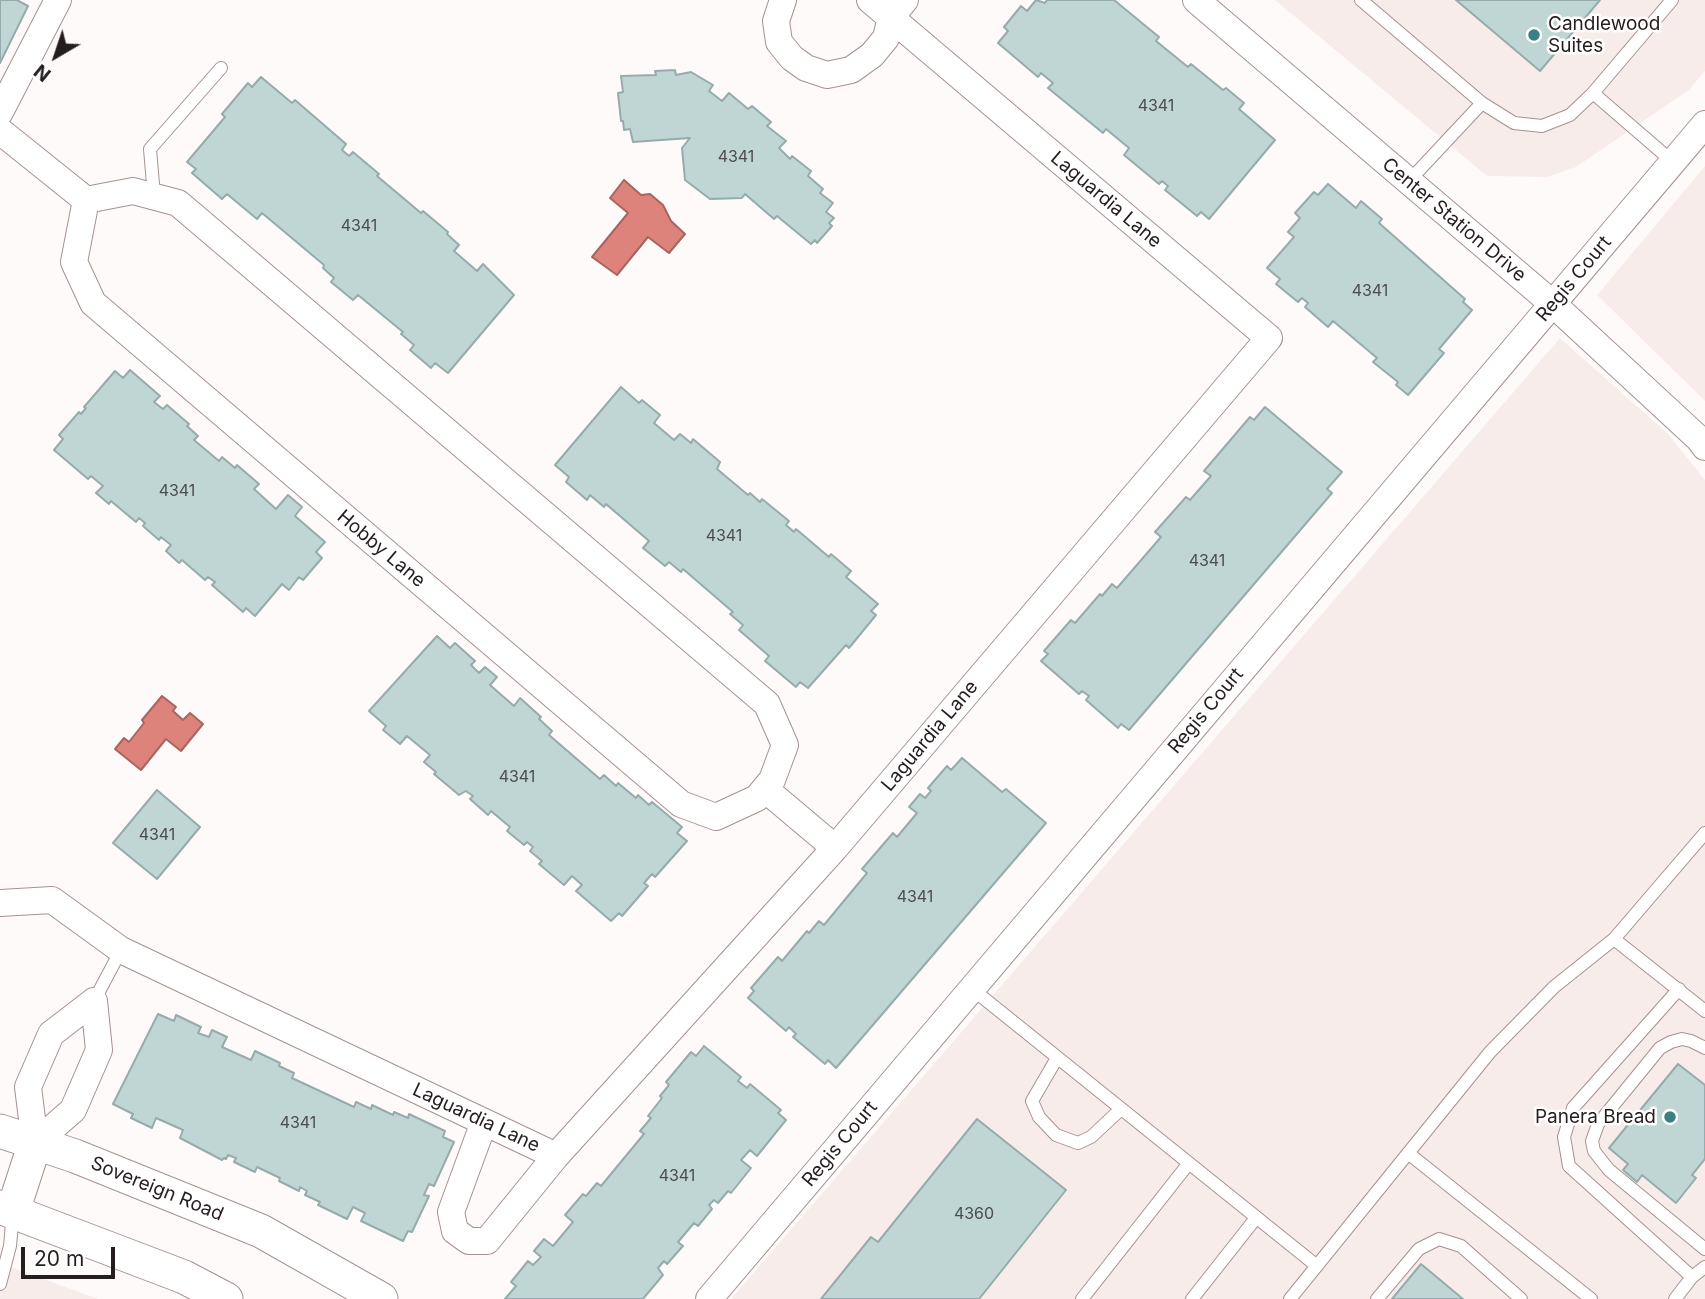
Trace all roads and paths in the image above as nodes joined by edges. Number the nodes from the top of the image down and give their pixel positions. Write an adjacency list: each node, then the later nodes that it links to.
1 (58, 0): 11 (street)
2 (783, 0): 7 (street)
3 (870, 0): 7 (street, Laguardia Lane)
4 (1196, 0): 15 (street, Center Station Drive)
5 (1361, 0): 10 (lane)
6 (1672, 0): 9 (lane)
7 (898, 9): 22 (street, Laguardia Lane)
8 (221, 68): 16 (lane)
9 (1593, 93): 10 (lane); 14 (lane)
10 (1482, 103): 15 (lane)
11 (0, 112)
12 (1705, 124): 14 (street, Regis Court)
13 (0, 131): 17 (street)
14 (1673, 162): 18 (street, Regis Court)
15 (1409, 181): 18 (street, Center Station Drive)
16 (154, 196): 17 (street); 20 (street)
17 (86, 200): 20 (street, Hobby Lane)
18 (1553, 303): 19 (street, Center Station Drive); 26 (street, Regis Court)
19 (1705, 447)
20 (765, 789): 22 (street)
21 (1705, 833): 24 (lane)
22 (835, 848): 37 (street, Laguardia Lane)
23 (0, 902): 25 (street, Laguardia Lane)
24 (1614, 939): 27 (lane); 36 (lane)
25 (121, 950): 28 (lane); 33 (street, Laguardia Lane)
26 (971, 988): 31 (lane); 48 (street, Regis Court)
27 (1679, 989): 29 (lane); 44 (lane)
28 (94, 1002): 35 (street); 35 (street)
29 (1705, 1011)
30 (1705, 1048): 41 (lane)
31 (1057, 1058): 32 (lane); 32 (lane)
32 (1121, 1109): 38 (lane)
33 (484, 1122): 37 (street, Laguardia Lane); 37 (street)
34 (0, 1131): 35 (street, Sovereign Road)
35 (35, 1143): 39 (street); 47 (street, Sovereign Road)
36 (1408, 1153): 42 (lane); 54 (lane)
37 (556, 1156)
38 (1189, 1163): 40 (lane); 49 (lane)
39 (6, 1209): 45 (lane); 46 (street)
40 (1256, 1218): 42 (lane); 50 (lane)
41 (1705, 1249)
42 (1317, 1266): 51 (lane)
43 (1705, 1267): 44 (lane)
44 (1692, 1277): 55 (lane)
45 (0, 1284)
46 (226, 1299)
47 (381, 1299)
48 (709, 1299)
49 (1083, 1299)
50 (1192, 1299)
51 (1290, 1299)
52 (1377, 1299): 53 (lane)
53 (1521, 1299)
54 (1591, 1299)
55 (1675, 1299)

